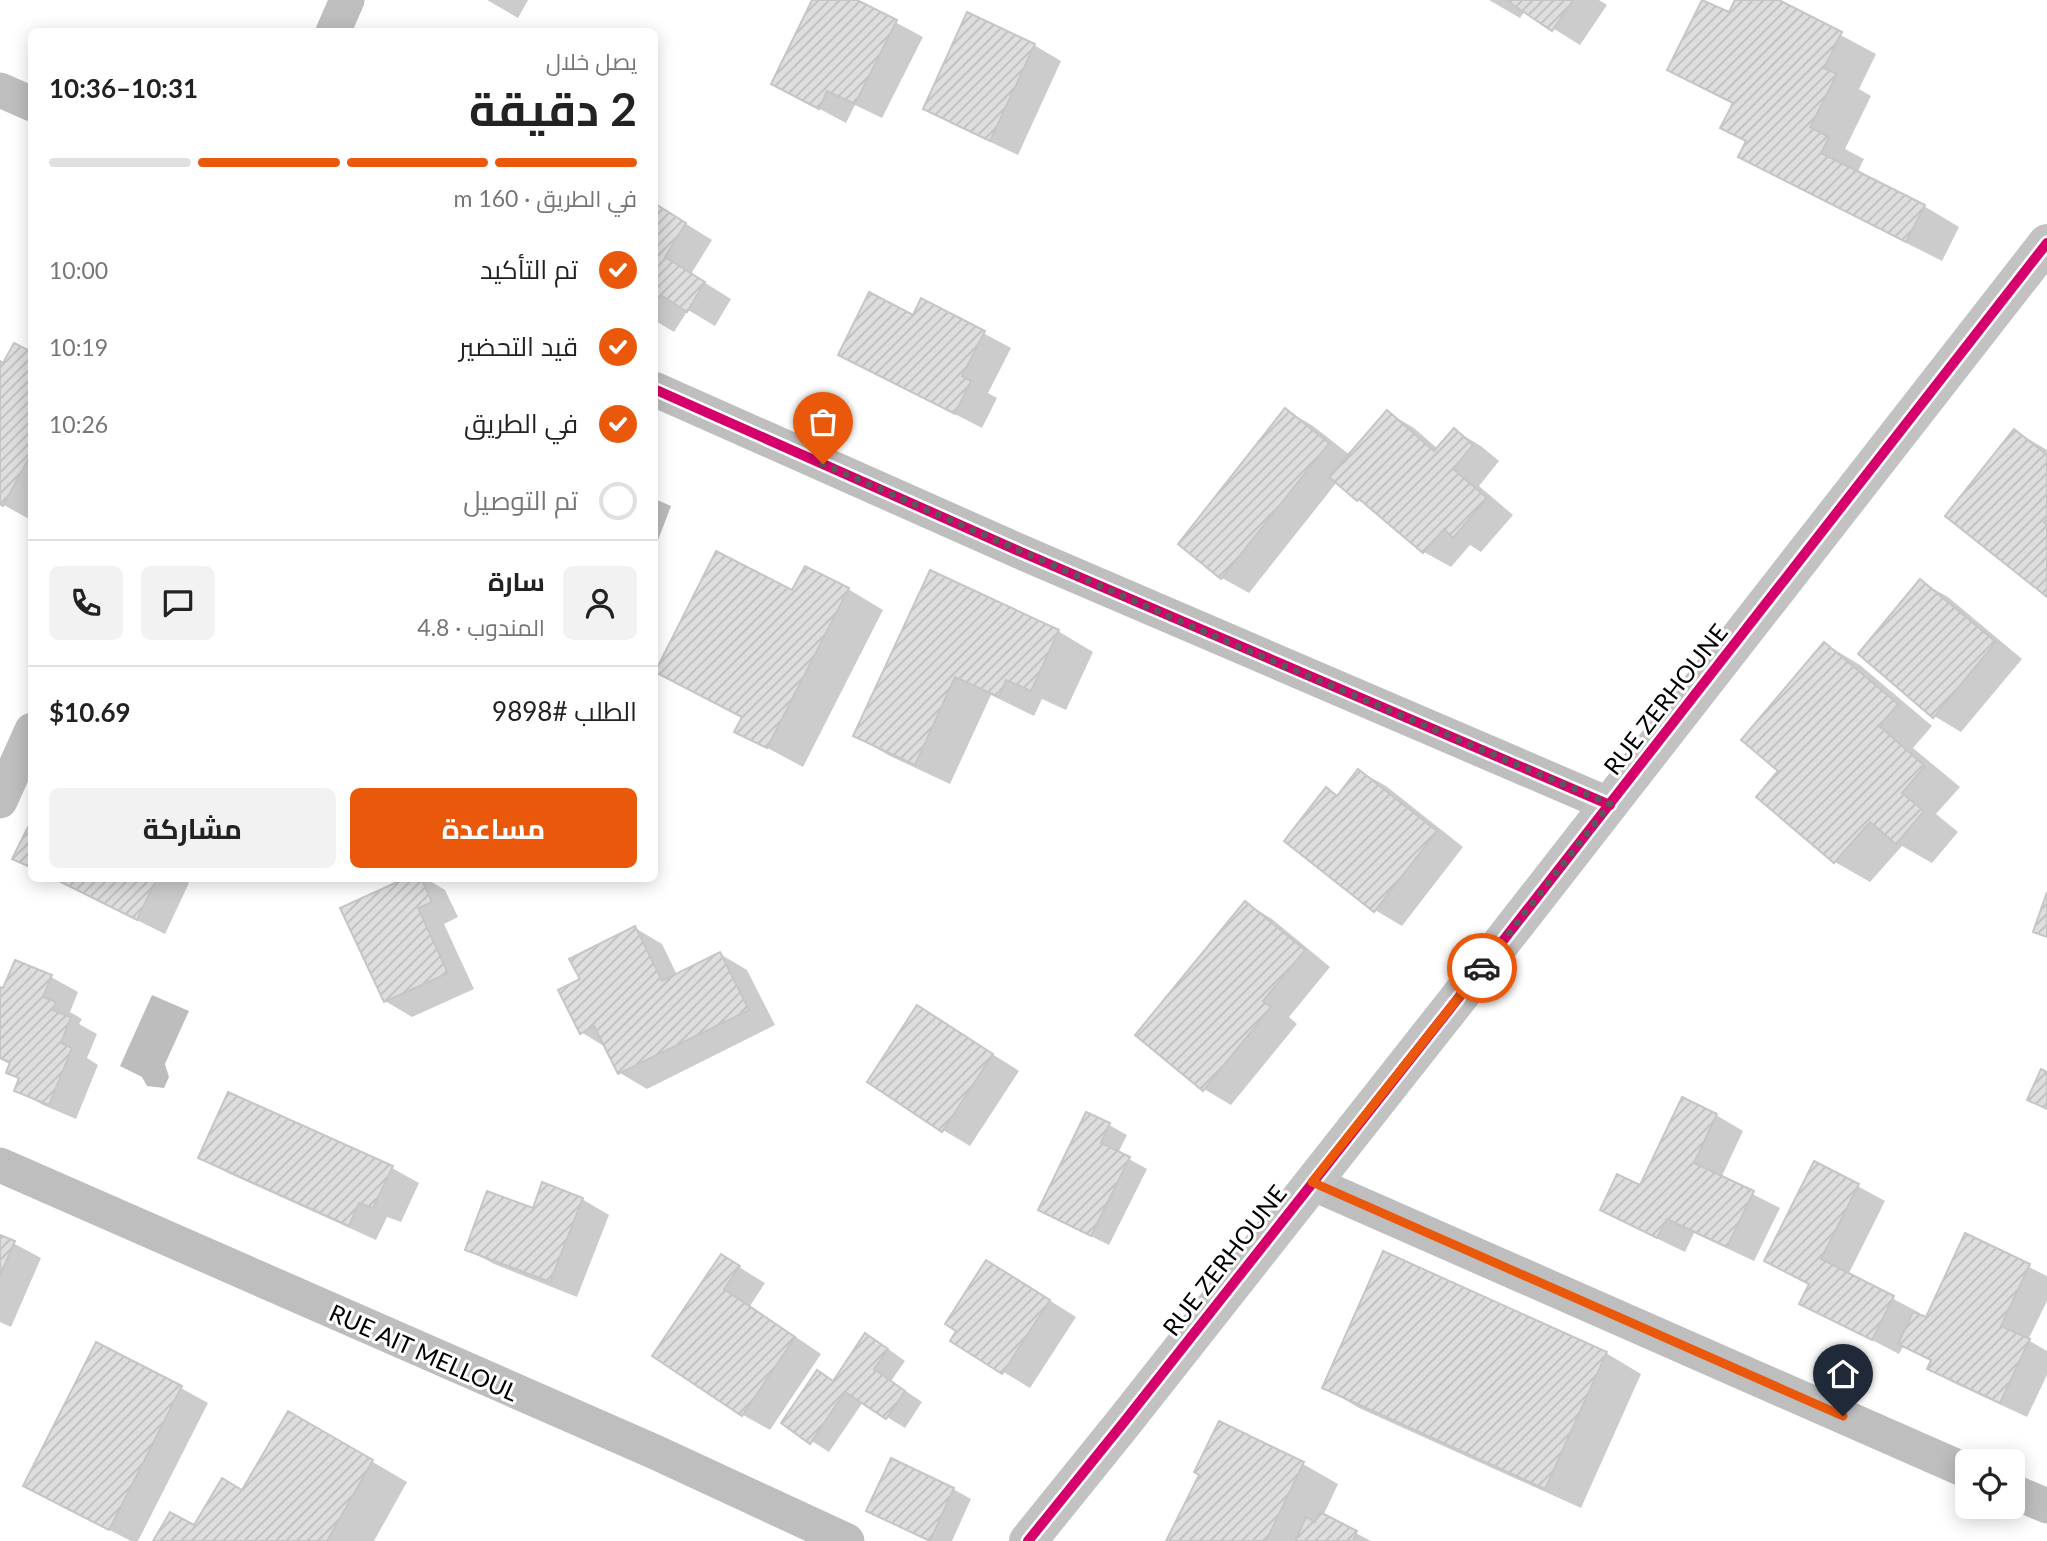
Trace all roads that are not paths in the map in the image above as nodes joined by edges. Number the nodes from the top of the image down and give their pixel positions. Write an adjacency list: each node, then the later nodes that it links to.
1 (347, 0): 2 (street)
2 (335, 28)
3 (0, 90): 4 (street)
4 (28, 102)
5 (2047, 243): 9 (street, RUE ZERHOUNE)
6 (658, 391): 9 (street)
7 (28, 739): 8 (street)
8 (0, 801)
9 (1610, 804): 11 (street, RUE ZERHOUNE)
10 (0, 1164): 13 (street, RUE AIT MELLOUL)
11 (1312, 1182): 12 (street); 14 (street, RUE ZERHOUNE)
12 (1955, 1466)
13 (847, 1541)
14 (1028, 1541)

